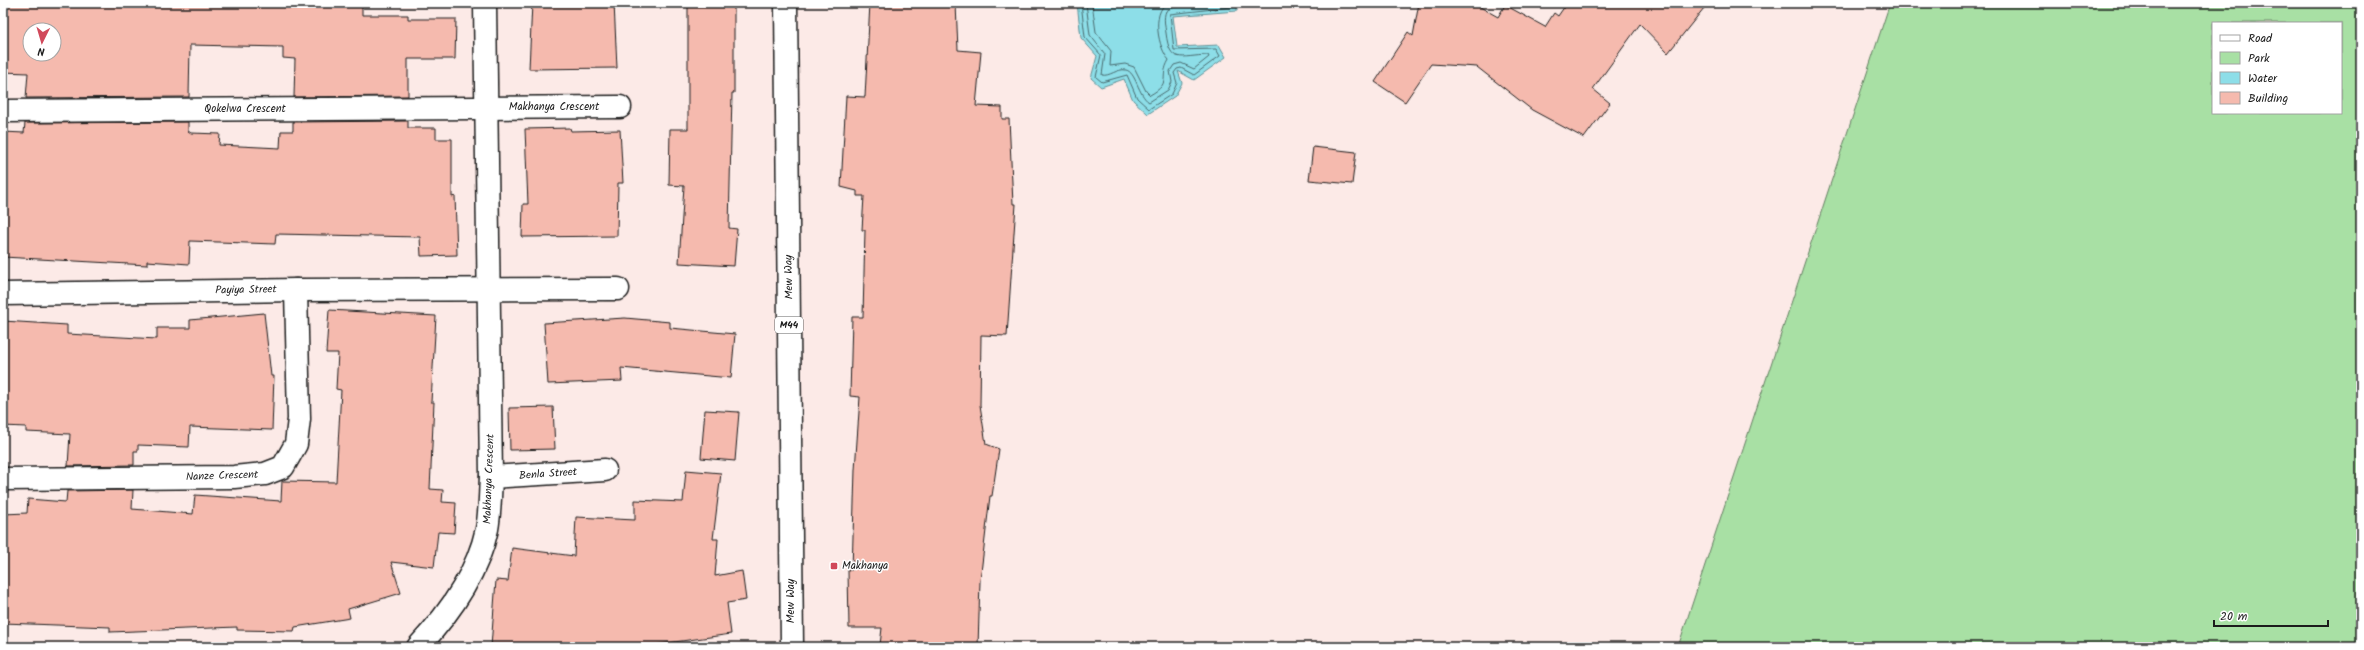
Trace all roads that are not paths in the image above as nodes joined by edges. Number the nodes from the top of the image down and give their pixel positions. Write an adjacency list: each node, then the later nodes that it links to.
1 (485, 3): 3 (street, Makhanya Crescent)
2 (786, 3): 14 (street, Mew Way / M44)
3 (487, 107): 4 (street, Makhanya Crescent); 5 (street, Qokelwa Crescent); 8 (street, Makhanya Crescent)
4 (620, 107)
5 (3, 111)
6 (618, 289): 8 (street)
7 (296, 290): 8 (street, Payiya Street); 9 (street, Payiya Street); 12 (street, Nanze Crescent)
8 (489, 290): 11 (street, Makhanya Crescent)
9 (3, 294)
10 (605, 470): 11 (street, Benla Street)
11 (491, 477): 13 (street, Makhanya Crescent)
12 (3, 479)
13 (418, 647)
14 (792, 647)

